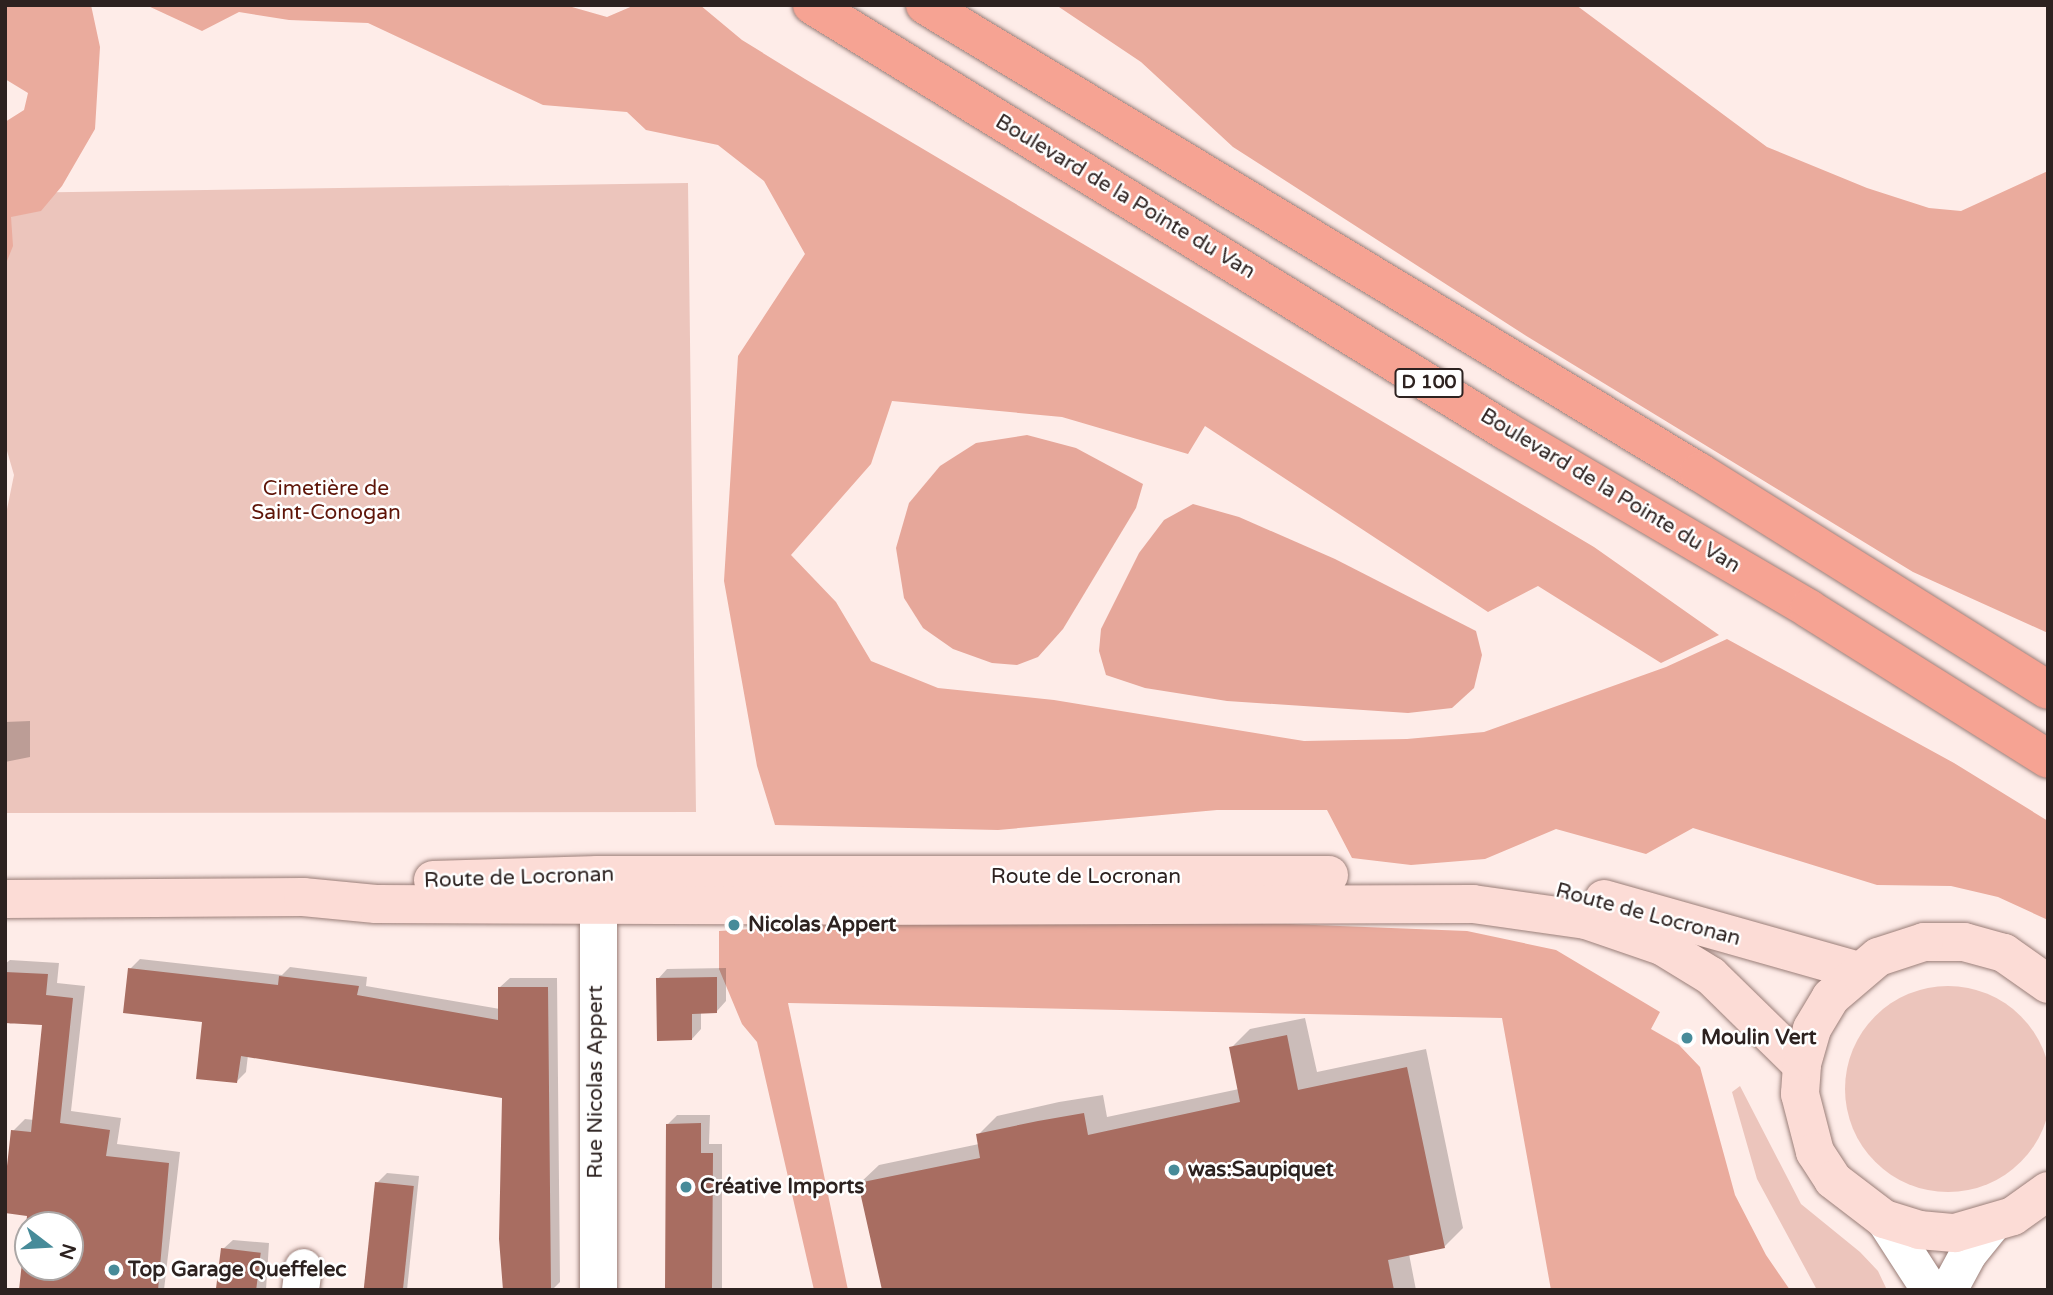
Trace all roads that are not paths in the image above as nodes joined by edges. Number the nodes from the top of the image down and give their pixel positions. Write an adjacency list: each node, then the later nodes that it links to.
1 (812, 5): 4 (highway, Boulevard de la Pointe du Van / D 100)
2 (925, 5): 3 (highway, D 100)
3 (2048, 690)
4 (2048, 760)
5 (597, 888): 6 (main road, Route de Locronan); 7 (main road, Route de Locronan); 9 (main road, Route de Locronan); 13 (street, Rue Nicolas Appert)
6 (5, 899)
7 (1857, 971): 8 (main road); 9 (main road)
8 (2048, 984)
9 (1802, 1065): 11 (main road)
10 (2048, 1191): 12 (main road)
11 (1884, 1219): 12 (main road); 14 (street)
12 (1990, 1226): 15 (street)
13 (598, 1290)
14 (1930, 1290)
15 (1948, 1290)

